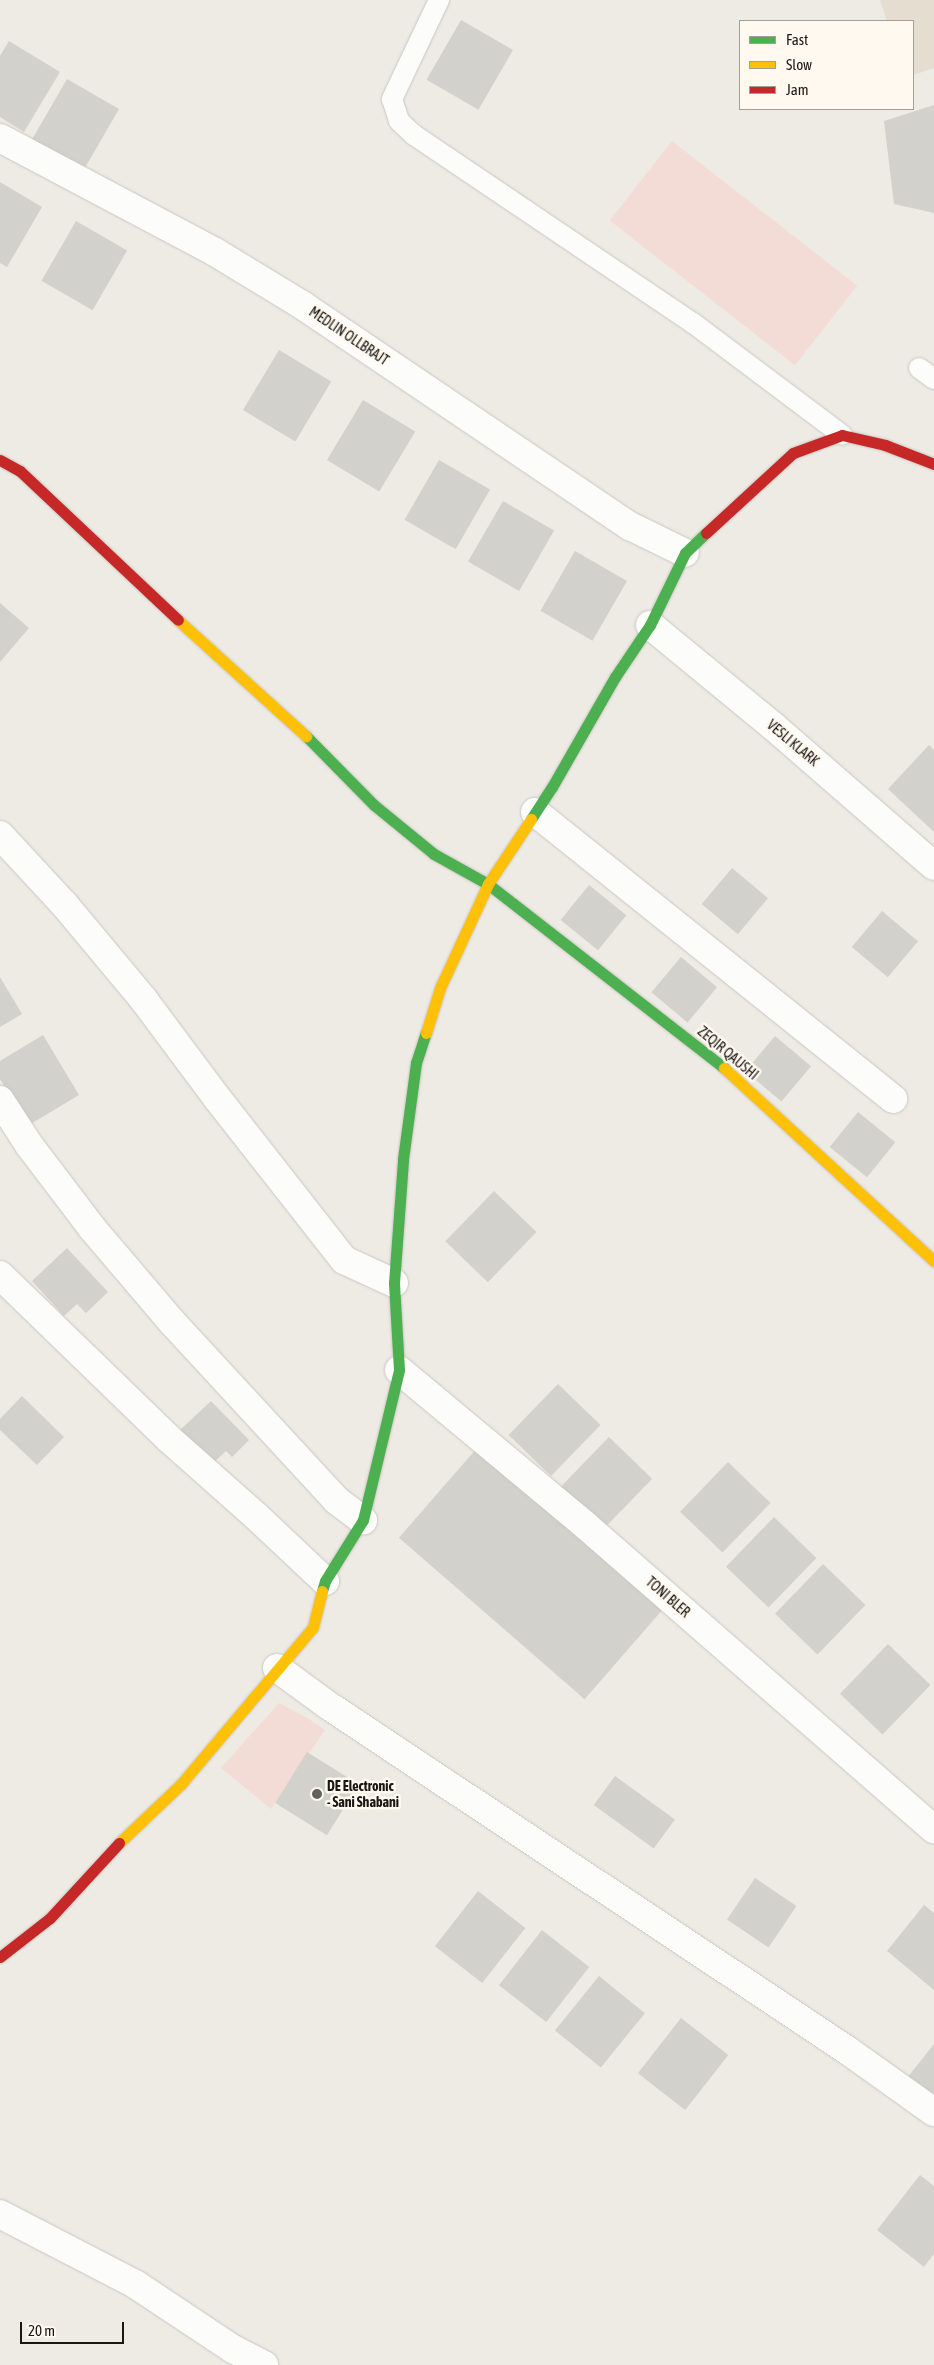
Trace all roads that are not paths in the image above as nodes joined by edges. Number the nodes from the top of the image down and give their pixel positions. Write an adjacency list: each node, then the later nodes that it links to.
1 (439, 0): 3 (lane)
2 (0, 138): 6 (street, MEDLIN OLLBRAJT)
3 (842, 436): 5 (street); 6 (street)
4 (0, 460): 11 (street, ZEQIR QAUSHI)
5 (934, 464)
6 (685, 553): 7 (street)
7 (650, 625): 8 (street); 10 (street, VESLI KLARK)
8 (535, 812): 11 (street); 12 (street)
9 (0, 835): 16 (street)
10 (934, 866)
11 (488, 884): 14 (street, ZEQIR QAUSHI); 16 (street)
12 (893, 1099)
13 (0, 1100): 18 (street)
14 (934, 1262)
15 (0, 1275): 19 (street)
16 (394, 1283): 17 (street)
17 (399, 1370): 18 (street); 21 (street, TONI BLER)
18 (363, 1520): 19 (street)
19 (325, 1581): 20 (street)
20 (277, 1668): 22 (street); 23 (street)
21 (934, 1829)
22 (0, 1957)
23 (934, 2112)
24 (0, 2214): 25 (street)
25 (264, 2365)

